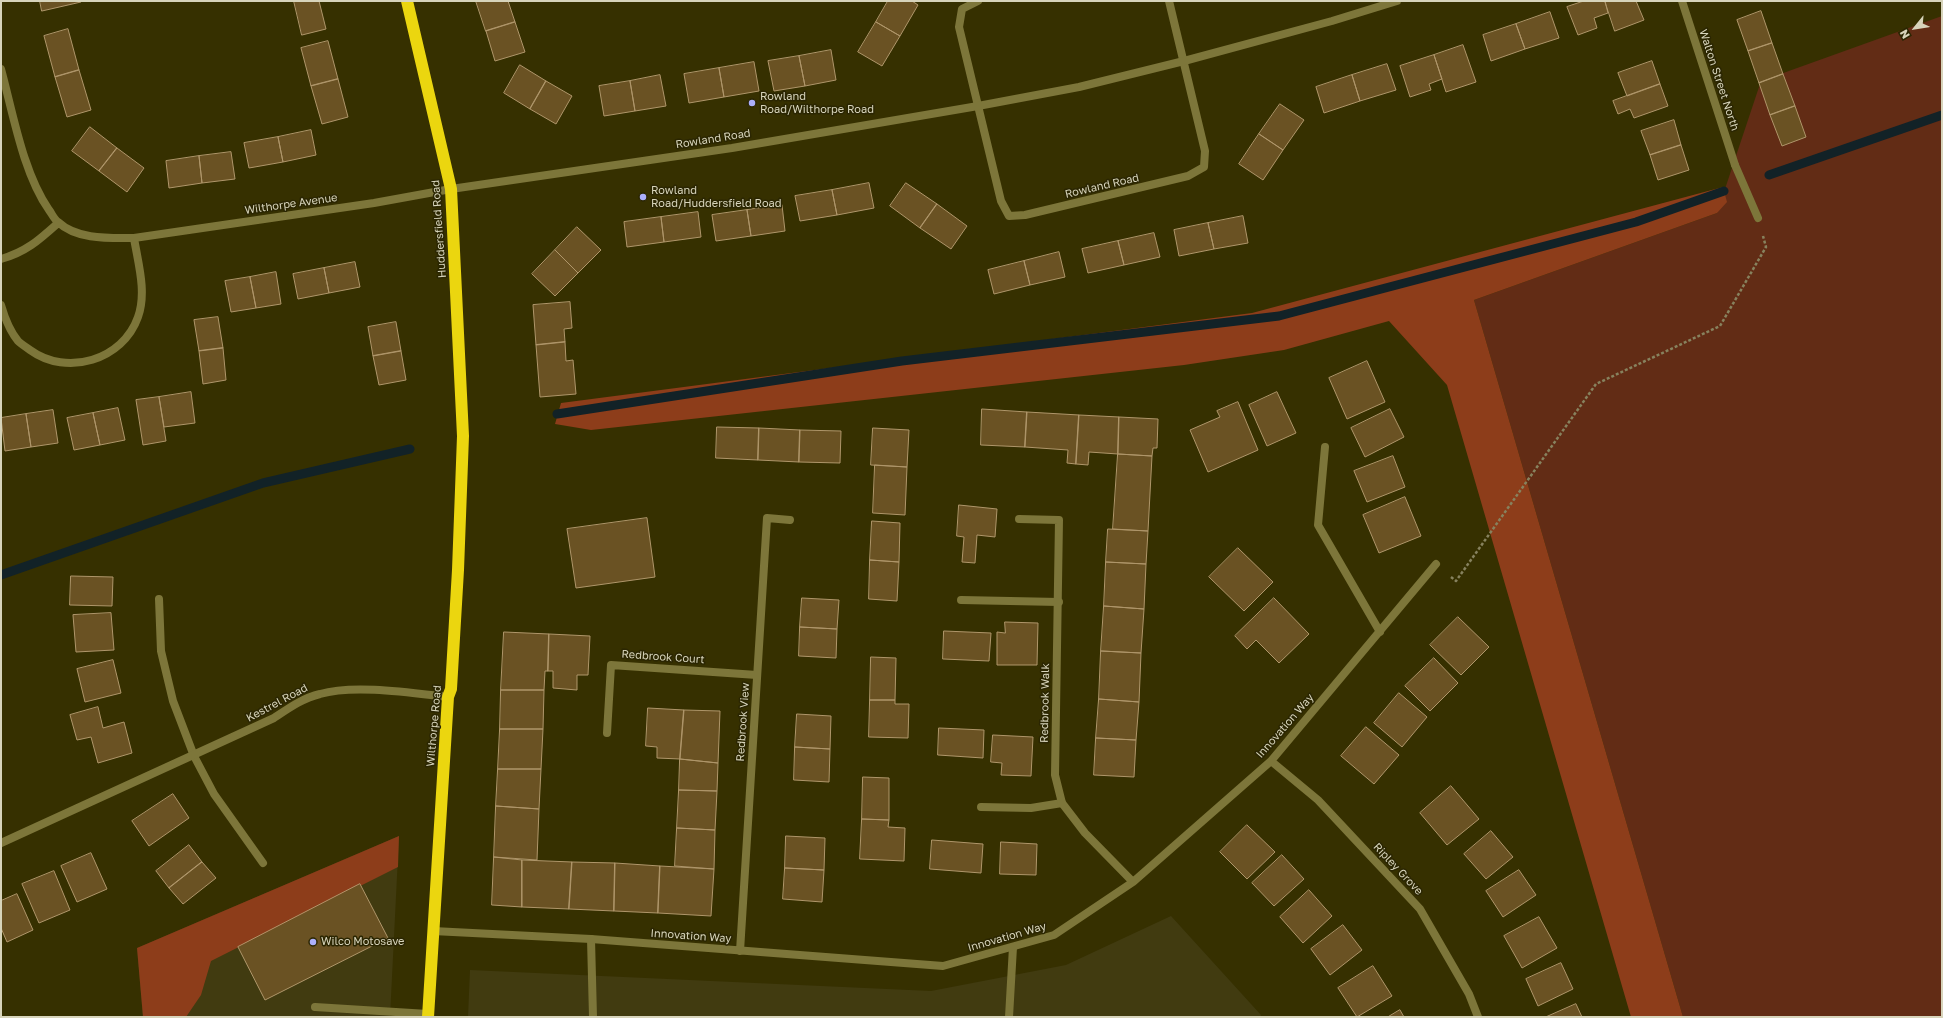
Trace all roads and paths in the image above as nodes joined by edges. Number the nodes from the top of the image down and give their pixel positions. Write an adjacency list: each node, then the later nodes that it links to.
1 (407, 1): 9 (highway, Huddersfield Road)
2 (978, 1): 8 (street, Rowland Road)
3 (1169, 1): 6 (street, Rowland Road)
4 (1397, 1): 6 (street, Rowland Road)
5 (1682, 1): 10 (street, Walton Street North)
6 (1184, 61): 8 (street, Rowland Road); 8 (street, Rowland Road)
7 (1, 69): 11 (street, Wilthorpe Avenue)
8 (978, 106): 9 (street, Rowland Road)
9 (451, 189): 12 (street, Wilthorpe Avenue); 15 (highway, Huddersfield Road)
10 (1758, 218): 19 (path)
11 (58, 223): 12 (street, Wilthorpe Avenue); 13 (street)
12 (134, 238): 14 (street)
13 (1, 259)
14 (1, 306)
15 (463, 436): 25 (highway, Wilthorpe Road)
16 (1325, 446): 23 (street)
17 (1019, 519): 22 (street, Redbrook Walk)
18 (790, 520): 24 (street, Redbrook View)
19 (1436, 564): 23 (street, Innovation Way)
20 (159, 599): 27 (street)
21 (961, 600): 22 (street)
22 (1059, 602): 29 (street, Redbrook Walk)
23 (1380, 632): 28 (street, Innovation Way)
24 (757, 675): 26 (street, Redbrook Court); 37 (street, Redbrook View)
25 (448, 697): 27 (street, Kestrel Road); 34 (highway, Wilthorpe Road)
26 (607, 733)
27 (194, 756): 31 (street, Kestrel Road); 32 (street)
28 (1271, 761): 33 (street, Innovation Way); 42 (street, Ripley Grove)
29 (1062, 803): 30 (street); 33 (street, Redbrook Walk)
30 (981, 807)
31 (1, 843)
32 (263, 863)
33 (1133, 882): 36 (street, Innovation Way)
34 (434, 931): 35 (street, Innovation Way); 39 (highway, Wilthorpe Road)
35 (591, 939): 37 (street, Innovation Way); 40 (street)
36 (1012, 947): 37 (street, Innovation Way); 41 (street)
37 (740, 951)
38 (315, 1008): 39 (street)
39 (428, 1016)
40 (593, 1017)
41 (1009, 1017)
42 (1478, 1017)

